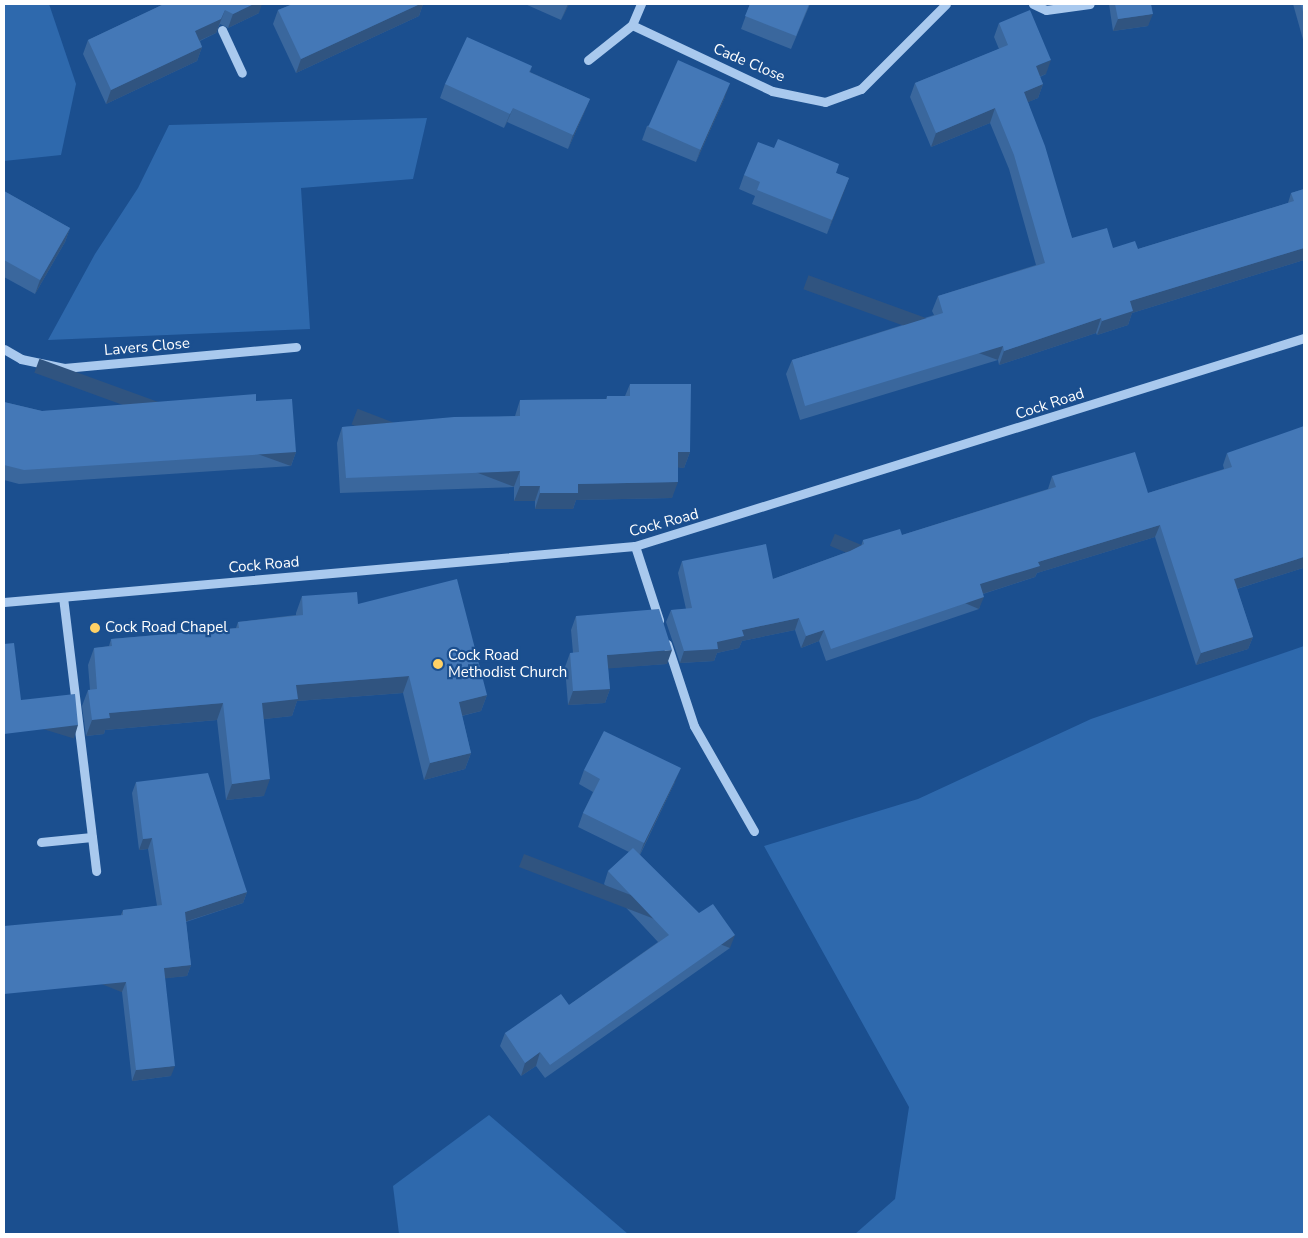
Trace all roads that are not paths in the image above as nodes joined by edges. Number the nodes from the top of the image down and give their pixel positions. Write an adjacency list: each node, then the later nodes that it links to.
1 (641, 4): 5 (street)
2 (946, 4): 5 (street, Cade Close)
3 (1033, 4): 4 (street)
4 (1090, 4)
5 (632, 25): 7 (street)
6 (222, 30): 8 (street)
7 (588, 60)
8 (242, 73)
9 (1304, 338): 12 (street, Cock Road)
10 (296, 347): 11 (street, Lavers Close)
11 (4, 349)
12 (636, 546): 13 (street, Cock Road); 15 (street)
13 (62, 597): 14 (street, Cock Road); 16 (street)
14 (4, 602)
15 (754, 831)
16 (92, 837): 17 (street); 18 (street)
17 (41, 842)
18 (96, 872)

